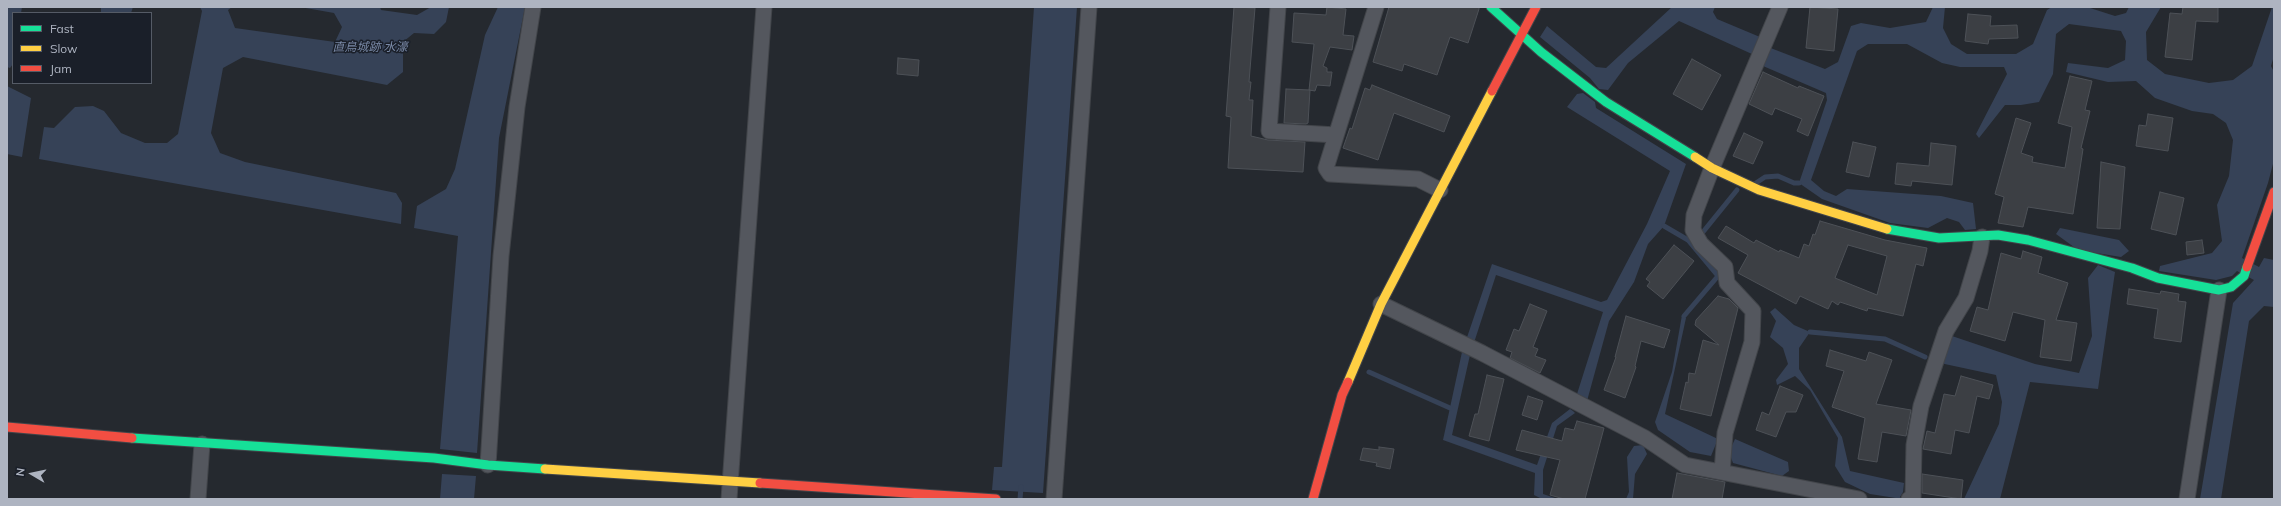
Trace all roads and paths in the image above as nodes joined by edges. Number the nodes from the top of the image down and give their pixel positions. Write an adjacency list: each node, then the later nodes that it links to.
1 (533, 7): 19 (street)
2 (764, 7): 21 (street)
3 (1089, 7): 26 (street)
4 (1278, 7): 10 (street)
5 (1376, 7): 10 (street)
6 (1491, 7): 9 (street)
7 (1536, 7): 9 (street)
8 (1780, 7): 11 (street)
9 (1522, 34): 11 (street); 12 (street)
10 (1336, 135): 12 (street)
11 (1712, 168): 14 (street); 20 (street)
12 (1440, 190): 16 (street)
13 (2274, 192): 15 (street)
14 (1982, 236): 15 (street); 22 (street)
15 (2219, 290): 29 (street)
16 (1381, 304): 20 (street); 27 (street)
17 (7, 428): 18 (street)
18 (202, 444): 19 (street); 23 (street)
19 (488, 465): 21 (street)
20 (1722, 472): 28 (street)
21 (730, 481): 24 (street); 25 (street)
22 (1913, 498)
23 (198, 499)
24 (729, 499)
25 (996, 499)
26 (1054, 499)
27 (1313, 499)
28 (1859, 499)
29 (2187, 499)

